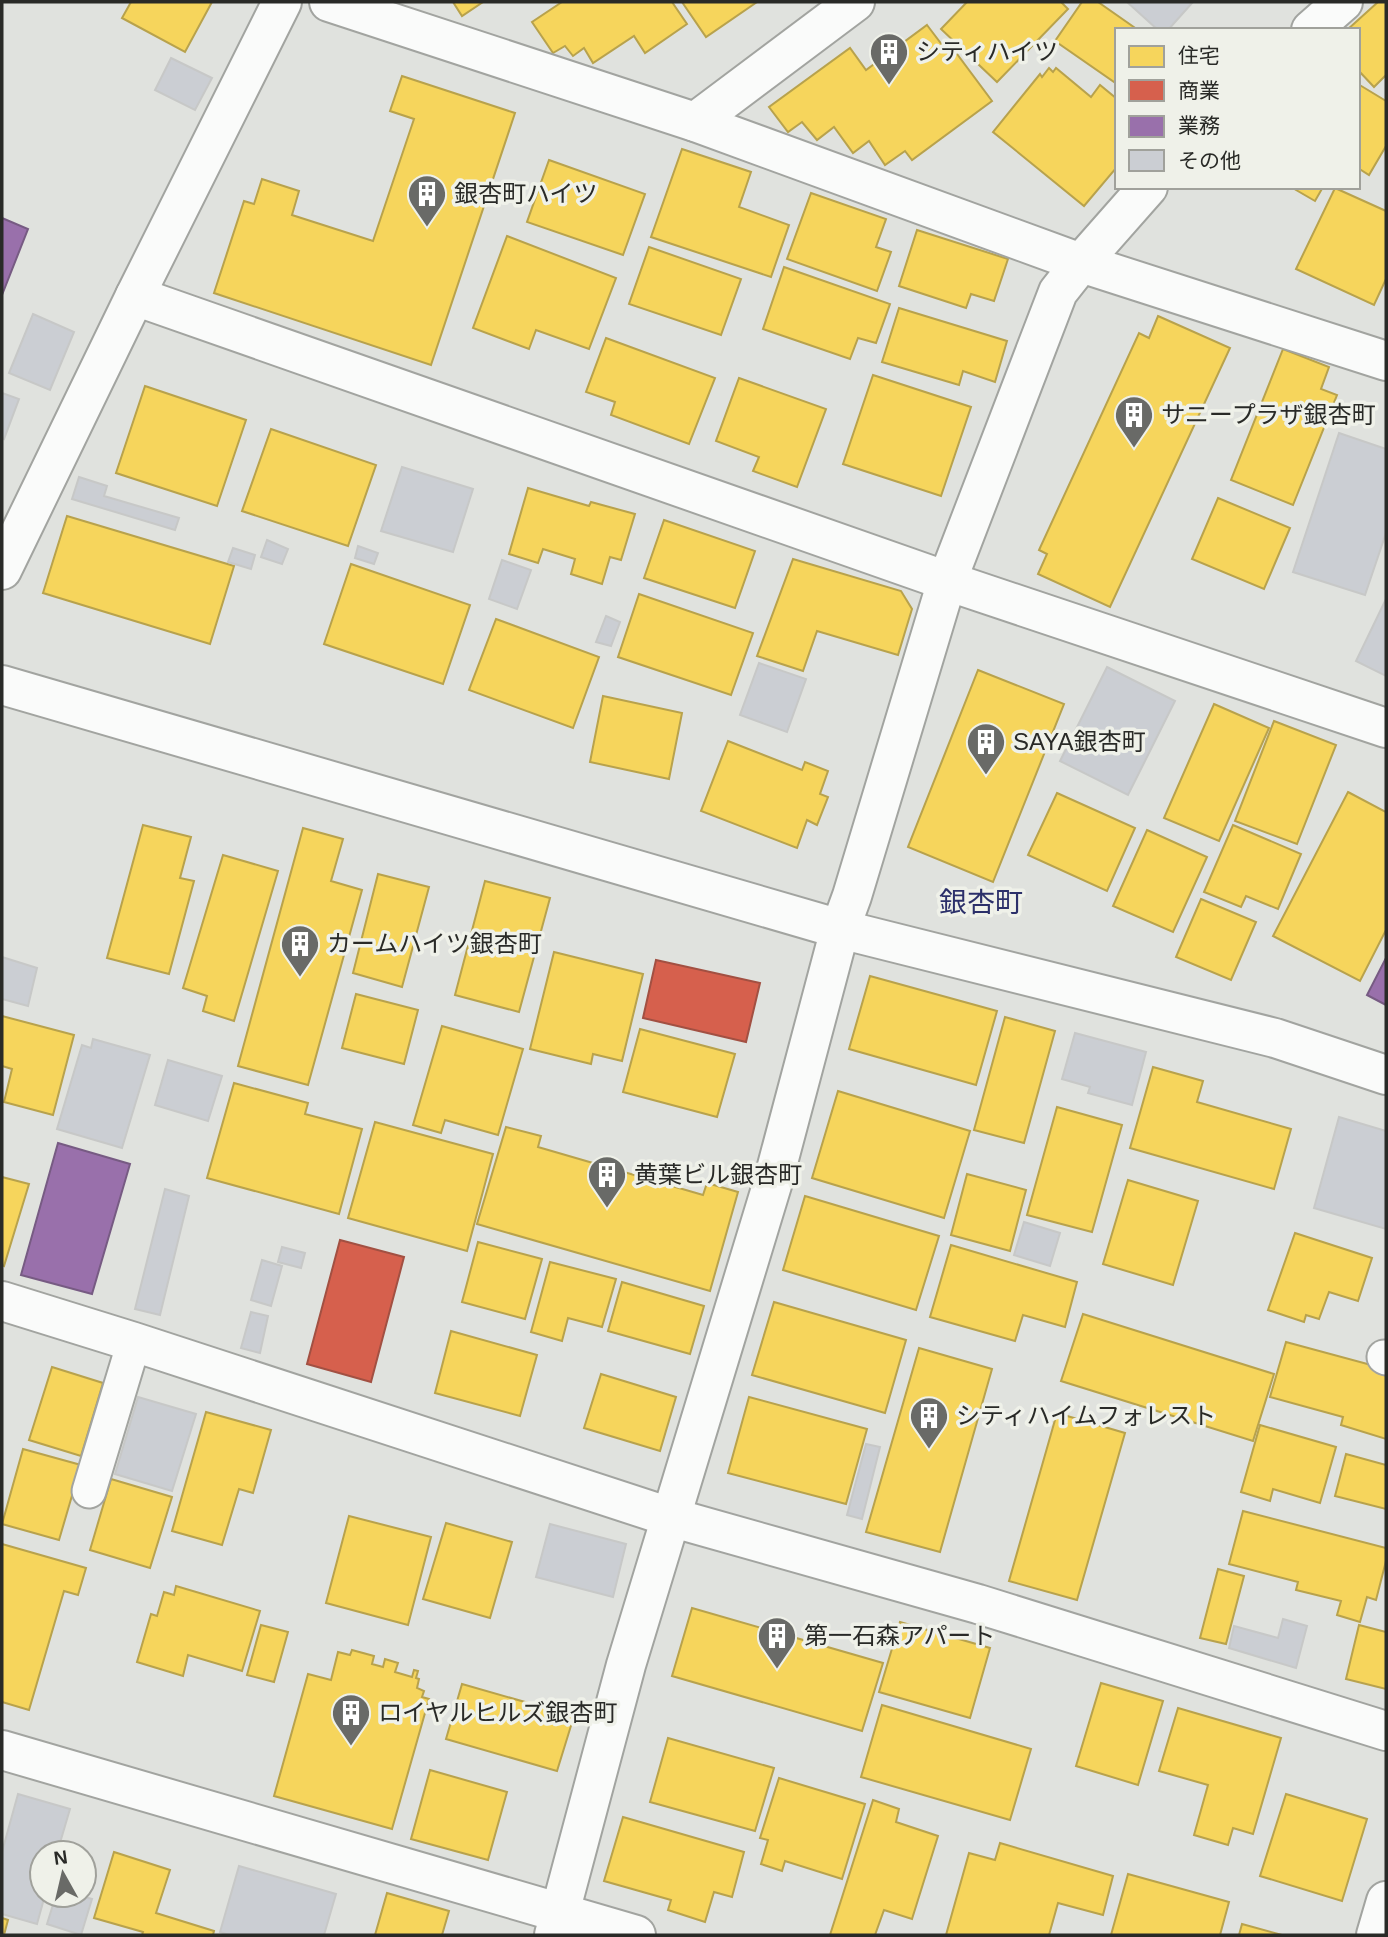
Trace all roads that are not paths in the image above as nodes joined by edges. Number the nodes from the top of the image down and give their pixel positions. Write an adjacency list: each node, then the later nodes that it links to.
1 (282, 2): 9 (street)
2 (329, 2): 6 (street)
3 (855, 2): 6 (street)
4 (1343, 2): 5 (street)
5 (1313, 28)
6 (695, 122): 8 (street)
7 (1146, 189): 8 (street)
8 (1081, 263): 10 (street); 12 (street)
9 (135, 296): 11 (street); 12 (street)
10 (1386, 361)
11 (2, 570)
12 (947, 581): 14 (street); 15 (street)
13 (2, 685): 15 (street)
14 (1386, 728)
15 (840, 929): 16 (street); 20 (street)
16 (1386, 1074)
17 (2, 1301): 18 (street)
18 (134, 1342): 19 (lane); 20 (street)
19 (89, 1491)
20 (670, 1517): 21 (street); 24 (street)
21 (1386, 1731)
22 (2, 1750): 24 (street)
23 (1386, 1901): 26 (street)
24 (557, 1924): 25 (street)
25 (636, 1935)
26 (1376, 1935)

